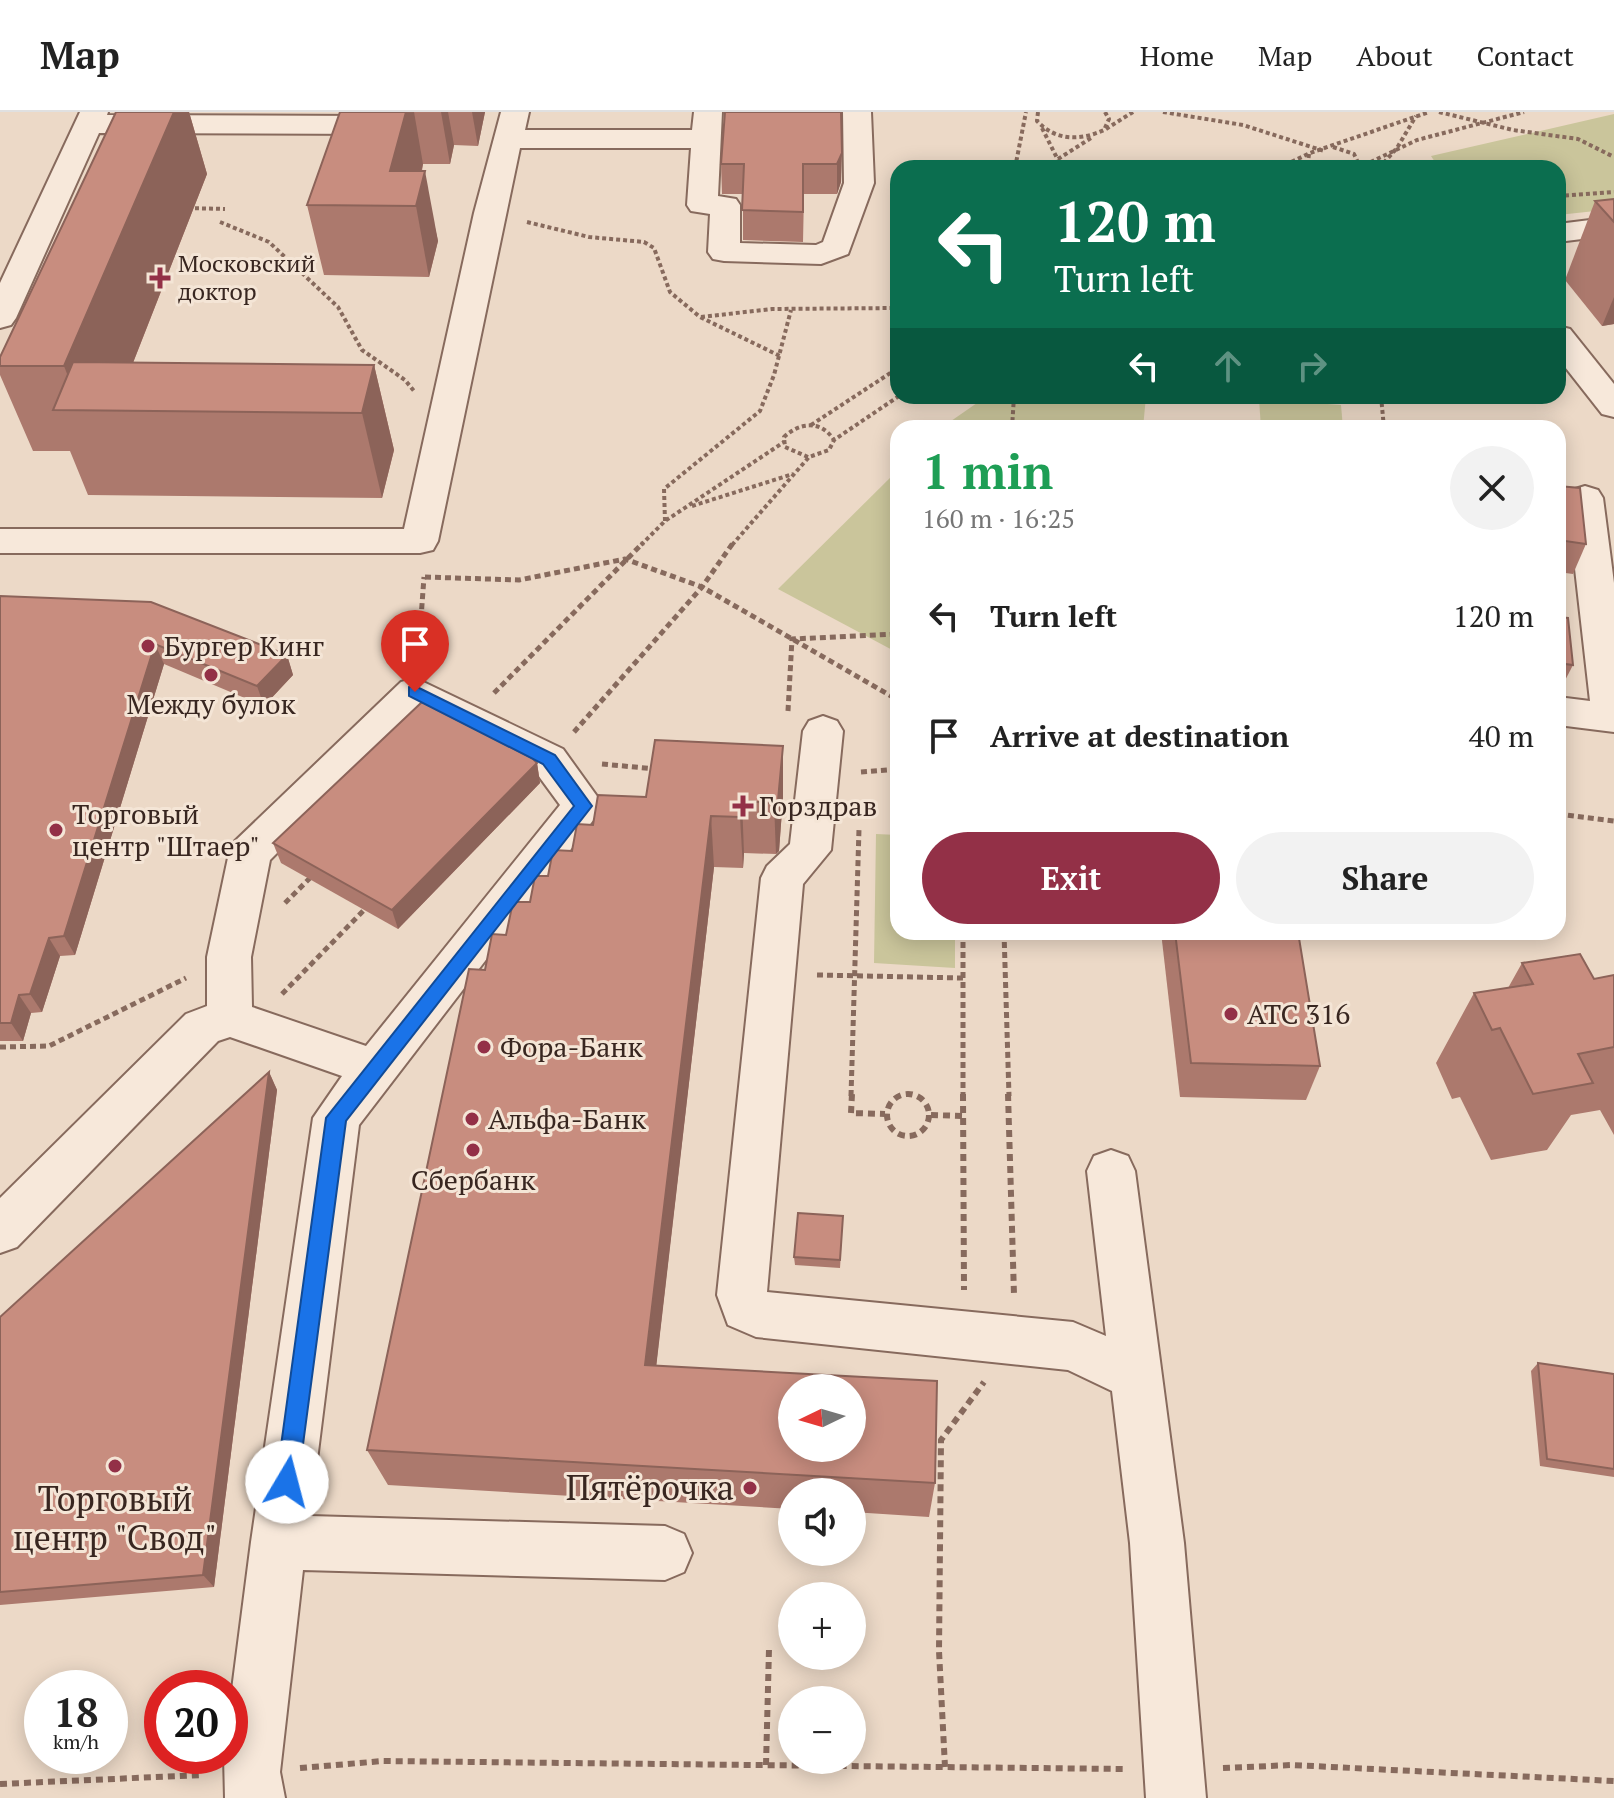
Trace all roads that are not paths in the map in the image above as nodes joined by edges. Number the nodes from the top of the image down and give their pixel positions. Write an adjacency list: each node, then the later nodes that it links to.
1 (385, 112): 3 (lane)
2 (857, 112): 5 (lane)
3 (91, 118): 8 (lane)
4 (511, 126): 5 (lane); 12 (lane)
5 (707, 126)
6 (1614, 226): 7 (lane)
7 (1566, 232)
8 (0, 318)
9 (1566, 346): 10 (lane)
10 (1614, 406)
11 (1586, 498): 14 (lane)
12 (0, 541)
13 (1566, 712): 14 (lane)
14 (1613, 718)
15 (823, 731): 20 (lane)
16 (241, 1020): 17 (lane); 17 (lane); 19 (lane)
17 (378, 1069): 21 (lane)
18 (1111, 1171): 20 (lane)
19 (0, 1231)
20 (1136, 1377): 23 (lane)
21 (278, 1542): 22 (lane); 24 (lane)
22 (665, 1553)
23 (1175, 1784)
24 (253, 1785)

